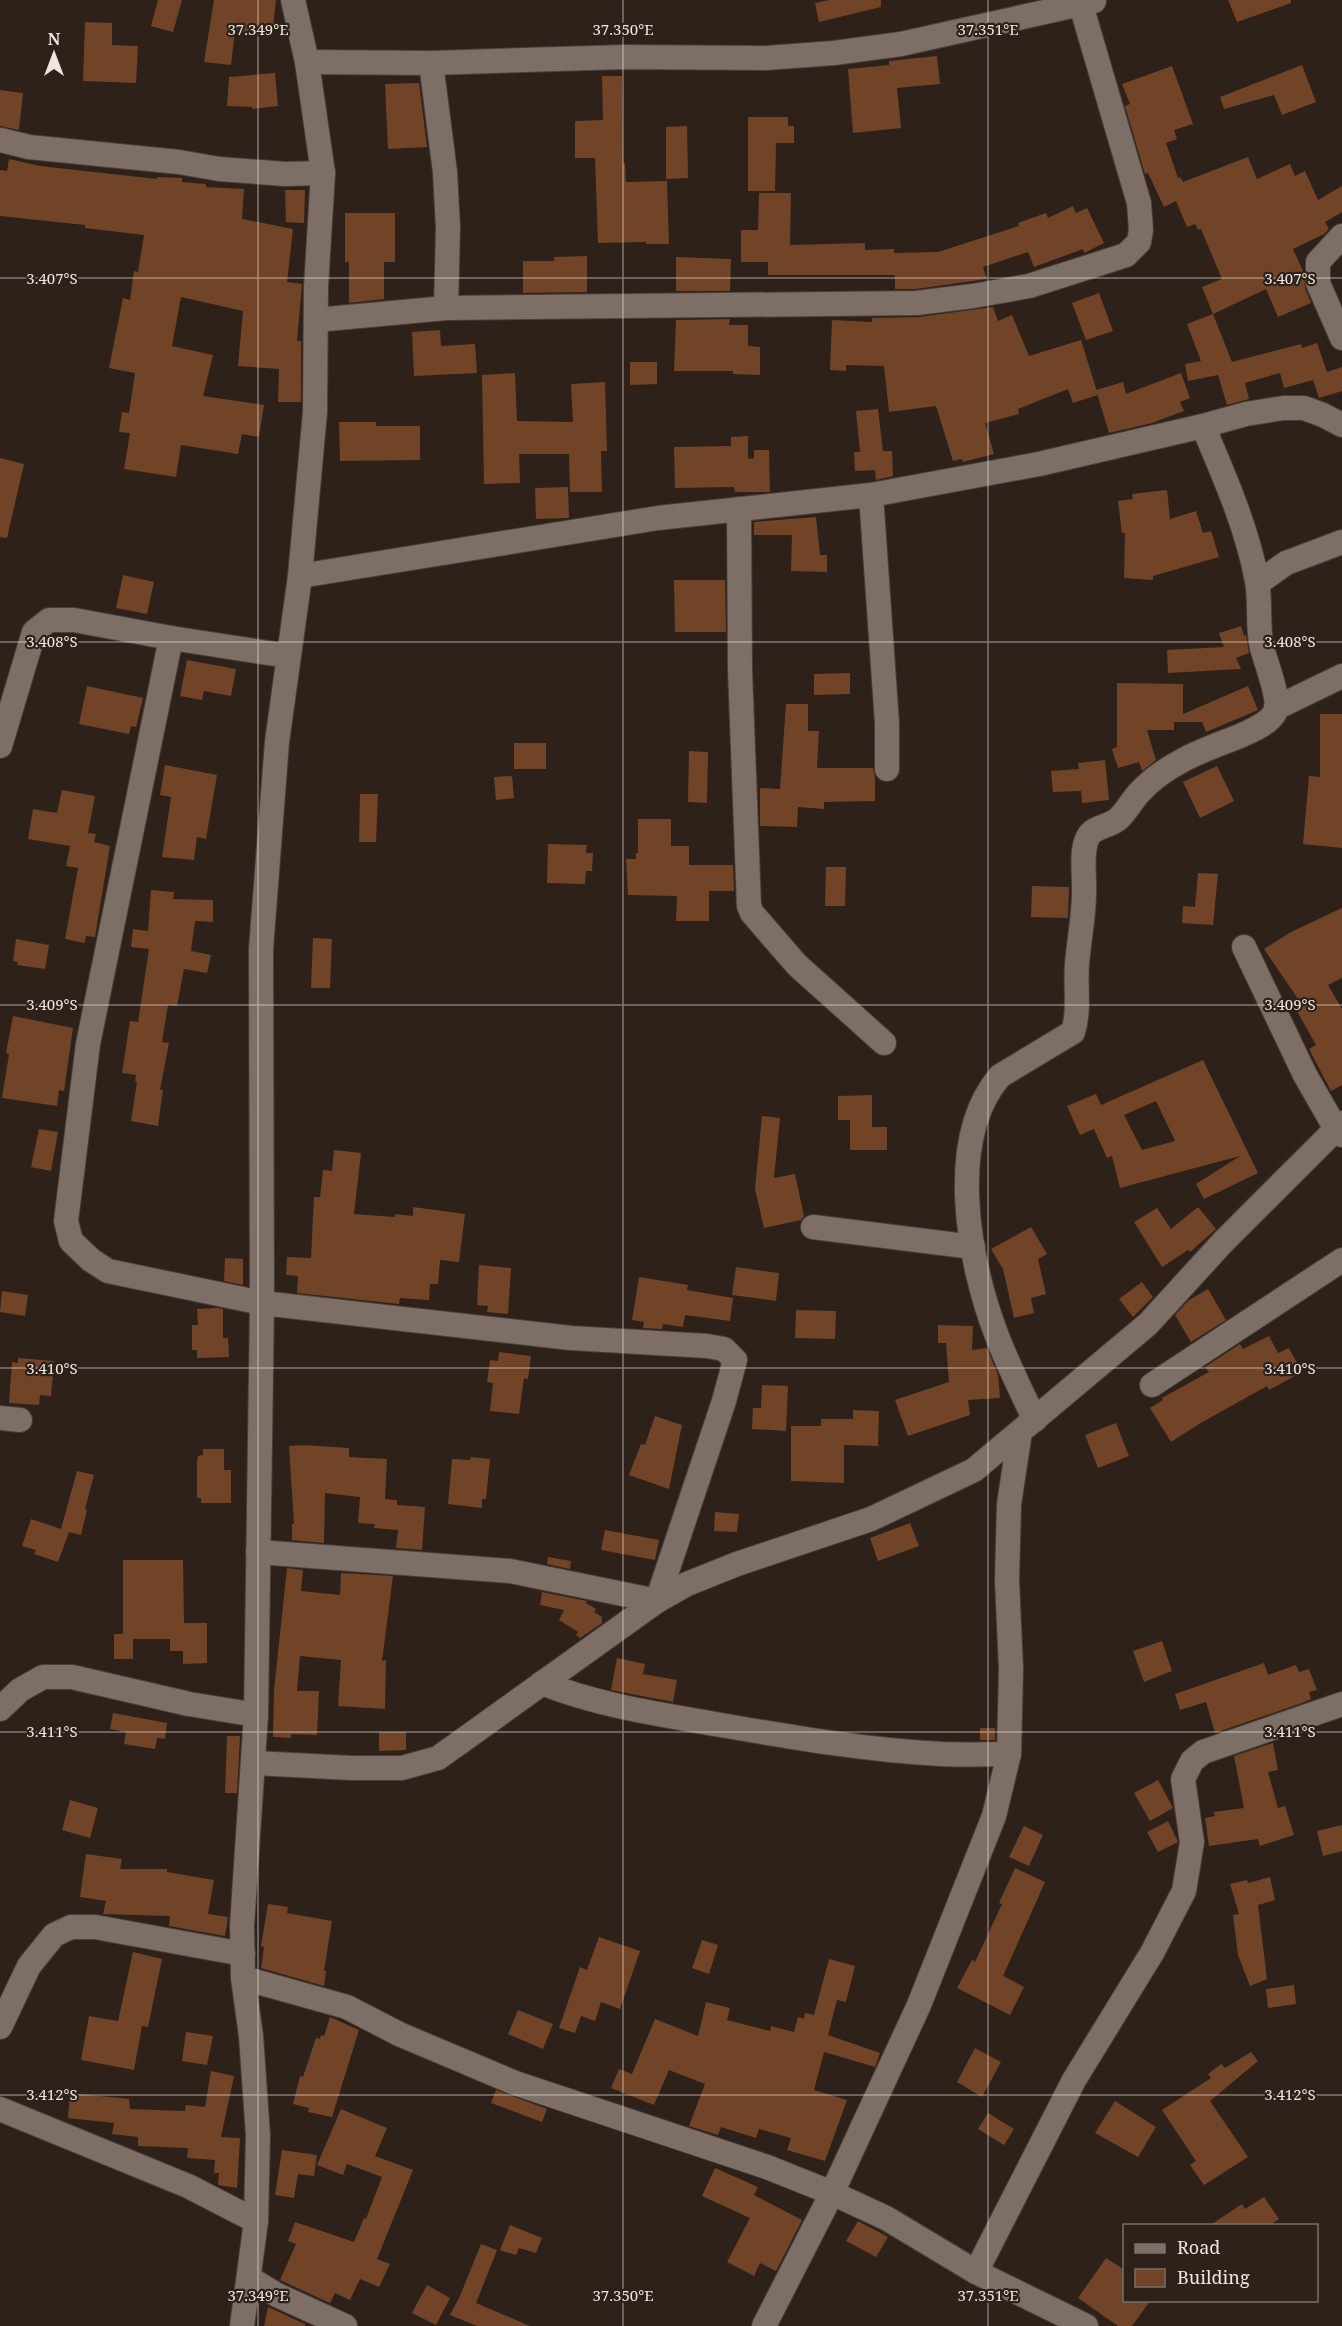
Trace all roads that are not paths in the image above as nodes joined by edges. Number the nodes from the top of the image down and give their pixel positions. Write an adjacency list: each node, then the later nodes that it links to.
1 (293, 0): 3 (street)
2 (1089, 3): 4 (street); 8 (street)
3 (307, 63): 4 (street); 6 (street)
4 (431, 63): 8 (street)
5 (0, 140): 6 (street)
6 (323, 173): 9 (street)
7 (1342, 236): 10 (street)
8 (446, 309): 9 (street)
9 (316, 321): 16 (street)
10 (1342, 339)
11 (1342, 425): 12 (street)
12 (1203, 426): 13 (street); 17 (street)
13 (872, 495): 14 (street); 23 (street)
14 (739, 509): 16 (street); 25 (street)
15 (1342, 542): 17 (street)
16 (300, 576): 19 (street)
17 (1258, 583): 21 (street)
18 (171, 638): 19 (street); 22 (street); 30 (street)
19 (288, 656): 30 (street)
20 (1342, 676): 21 (street)
21 (1276, 708): 28 (street)
22 (0, 746)
23 (887, 769)
24 (1244, 947): 26 (street)
25 (884, 1043)
26 (1340, 1129): 32 (street)
27 (813, 1227): 28 (street)
28 (973, 1247): 32 (street)
29 (1342, 1260): 31 (street)
30 (262, 1303): 33 (street); 34 (street)
31 (1152, 1385)
32 (1028, 1426): 34 (street); 39 (street)
33 (258, 1552): 34 (street); 38 (street)
34 (657, 1601): 35 (street)
35 (542, 1683): 39 (street); 40 (street)
36 (1342, 1704): 47 (street)
37 (0, 1709): 38 (street)
38 (256, 1715): 40 (street)
39 (1010, 1754): 45 (street)
40 (254, 1763): 41 (street)
41 (243, 1954): 42 (street); 43 (street)
42 (243, 1978): 45 (street); 46 (street)
43 (1, 2022)
44 (0, 2109): 46 (street)
45 (832, 2193): 47 (street); 51 (street)
46 (256, 2221): 48 (street)
47 (976, 2272): 52 (street)
48 (249, 2278): 49 (street); 50 (street)
49 (242, 2326)
50 (345, 2326)
51 (764, 2326)
52 (1086, 2326)

